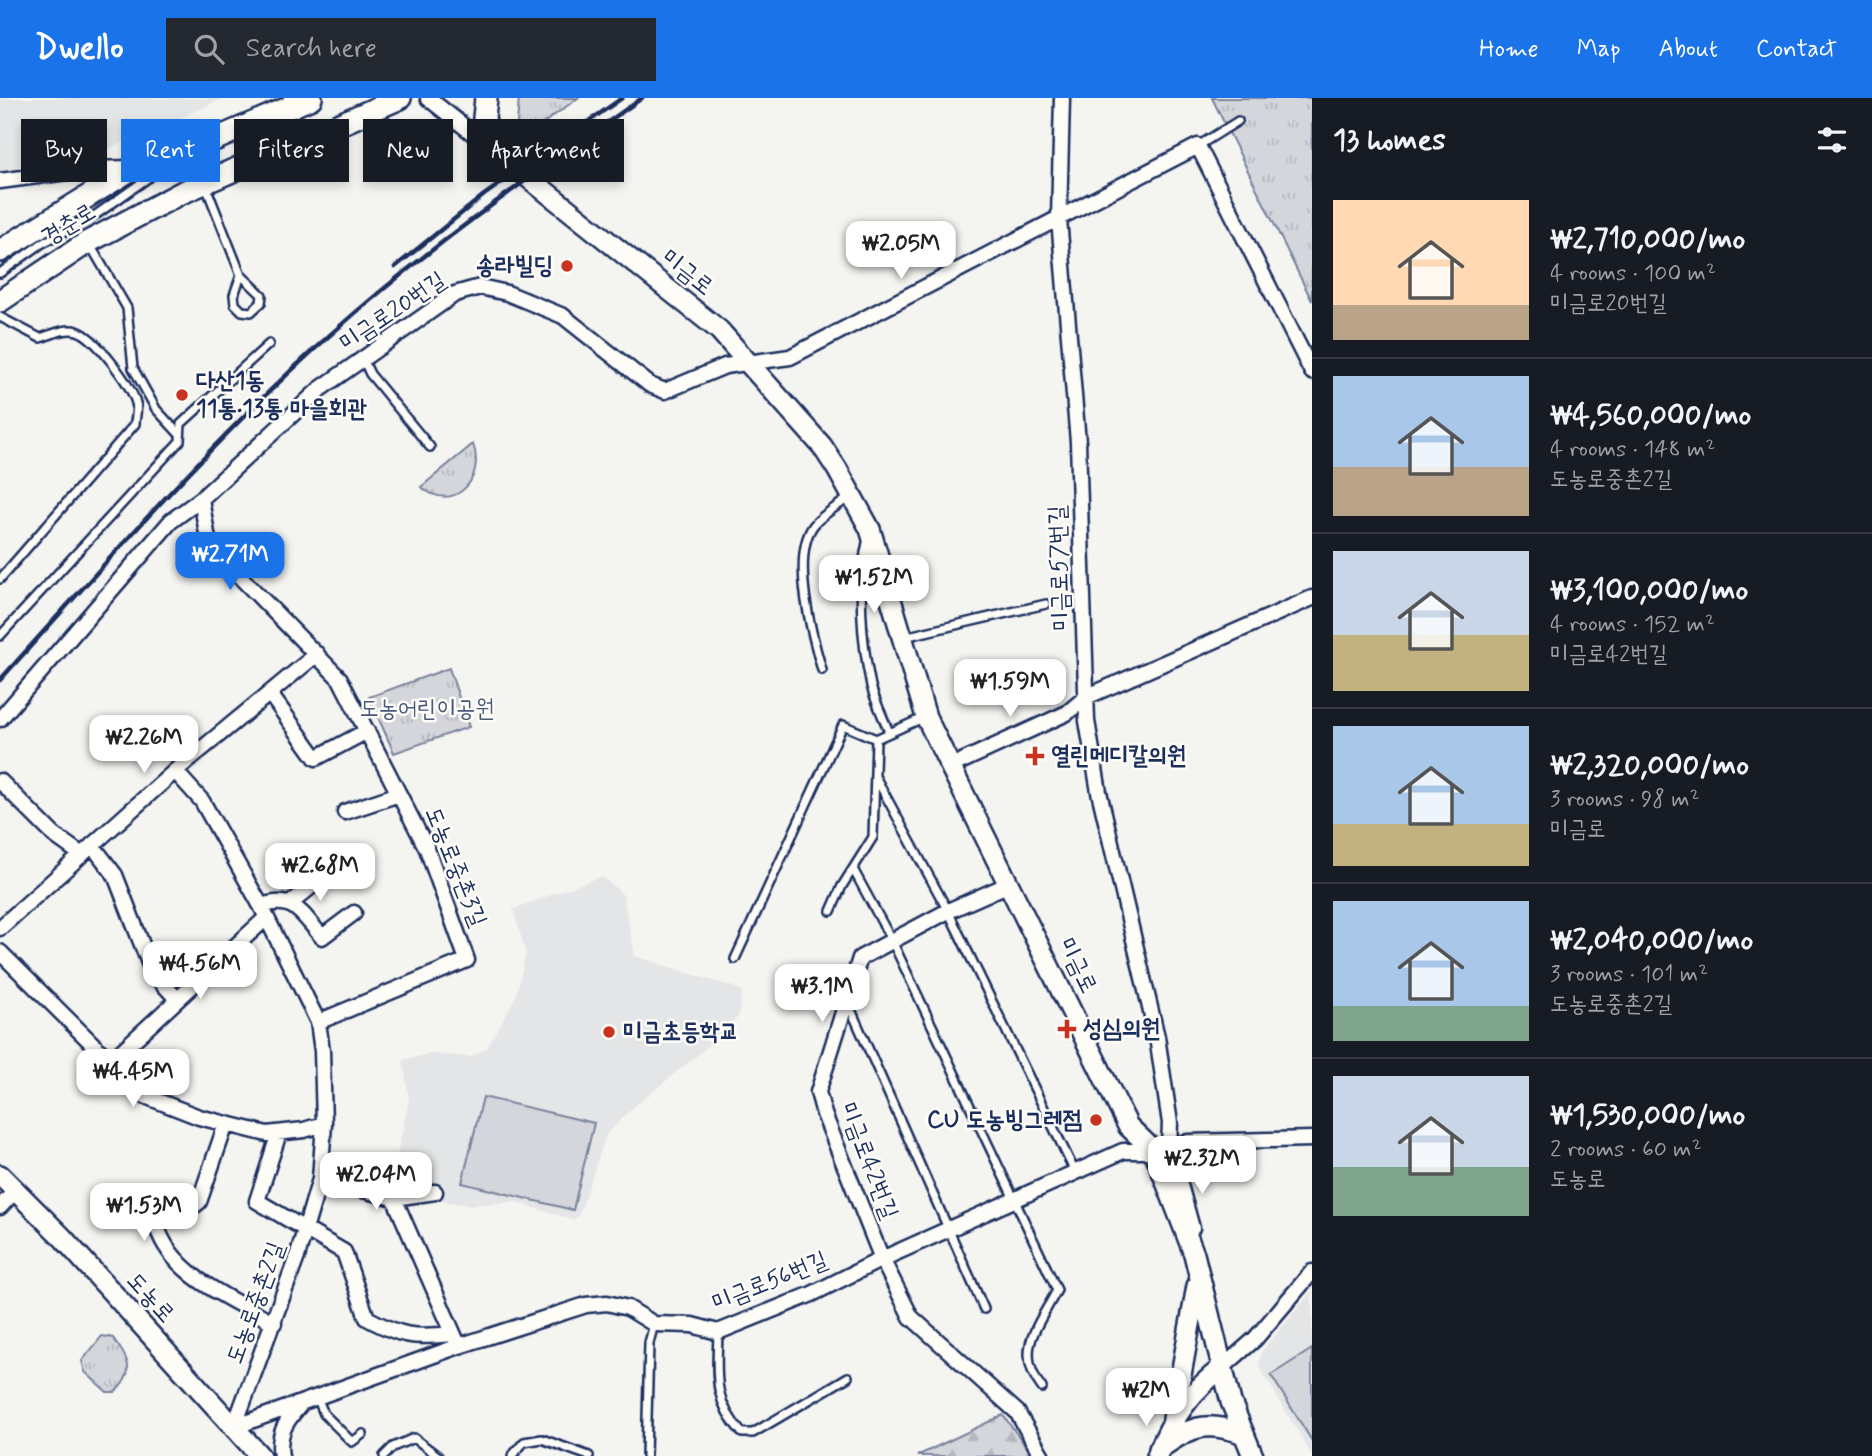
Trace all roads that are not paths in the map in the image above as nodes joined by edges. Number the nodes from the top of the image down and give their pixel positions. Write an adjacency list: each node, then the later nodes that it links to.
1 (385, 98): 7 (lane)
2 (400, 98): 7 (main road, 경춘로)
3 (428, 98): 10 (street, 미금로)
4 (486, 98): 8 (main road)
5 (1062, 98): 19 (street, 미금로57번길)
6 (301, 100): 11 (main road, 경춘로)
7 (355, 116): 18 (main road, 경춘로)
8 (484, 119)
9 (1238, 121): 12 (lane)
10 (467, 129)
11 (220, 137)
12 (1198, 146): 19 (street); 31 (street)
13 (121, 168): 15 (street)
14 (121, 176): 22 (main road, 경춘로)
15 (0, 181)
16 (143, 182): 23 (lane)
17 (534, 182): 30 (street, 미금로)
18 (205, 184): 21 (main road, 경춘로); 25 (lane)
19 (1059, 219): 24 (street); 45 (street, 미금로57번길)
20 (874, 235): 24 (lane)
21 (88, 242): 26 (main road, 경춘로); 32 (lane)
22 (0, 250)
23 (0, 273)
24 (953, 274): 30 (street)
25 (241, 275): 25 (lane)
26 (0, 301)
27 (0, 317): 37 (lane)
28 (269, 344): 32 (lane)
29 (363, 359): 30 (street, 미금로20번길); 33 (lane); 35 (street, 미금로20번길)
30 (748, 360): 34 (street, 미금로)
31 (1312, 372)
32 (180, 435): 40 (lane)
33 (430, 447)
34 (852, 495): 36 (street, 미금로); 43 (lane)
35 (201, 499): 42 (street, 도농로중촌3길); 47 (street, 미금로20번길)
36 (870, 529): 41 (street, 미금로); 49 (lane)
37 (0, 579)
38 (1312, 598): 45 (street)
39 (1046, 604): 41 (lane)
40 (0, 636)
41 (901, 638): 46 (street, 미금로)
42 (317, 654): 44 (street); 48 (street, 도농로중촌3길)
43 (822, 670)
44 (271, 694): 48 (street); 52 (street)
45 (1086, 697): 51 (street); 78 (street, 미금로57번길)
46 (926, 717): 49 (lane); 51 (street, 미금로)
47 (0, 719)
48 (367, 731): 55 (street, 도농로중촌3길)
49 (889, 732): 50 (lane)
50 (876, 739): 53 (lane); 69 (lane)
51 (949, 767): 60 (street, 미금로)
52 (175, 771): 57 (street); 64 (street, 도농로중촌2길)
53 (876, 778): 58 (lane); 63 (lane)
54 (0, 781): 57 (street)
55 (399, 794): 56 (street); 72 (street, 도농로중촌3길)
56 (345, 812)
57 (87, 850): 66 (street); 70 (street)
58 (853, 869): 62 (lane); 67 (lane)
59 (327, 874): 61 (street)
60 (1009, 884): 63 (street, 미금로42번길); 78 (street, 미금로)
61 (290, 904): 64 (street); 65 (street)
62 (831, 911)
63 (948, 911): 67 (street, 미금로42번길); 79 (lane)
64 (263, 912): 70 (street); 72 (street, 도농로중촌2길)
65 (354, 913)
66 (0, 928)
67 (892, 941): 71 (street, 미금로42번길); 85 (lane)
68 (0, 952): 73 (street)
69 (735, 959)
70 (177, 999): 73 (street)
71 (848, 1003): 88 (lane); 89 (street, 미금로42번길)
72 (318, 1022): 75 (street, 도농로중촌2길)
73 (111, 1060): 74 (street)
74 (226, 1124): 76 (street); 93 (street)
75 (324, 1124): 76 (street); 81 (street, 도농로중촌2길)
76 (279, 1133): 87 (street)
77 (1312, 1139): 78 (street, 미금로56번길)
78 (1162, 1148): 79 (street, 미금로56번길); 91 (street, 미금로)
79 (1076, 1174): 85 (street, 미금로56번길)
80 (0, 1175): 82 (street, 도농로)
81 (320, 1179): 84 (street); 87 (street, 도농로중촌2길)
82 (15, 1191): 86 (street); 103 (street, 도농로)
83 (435, 1192): 84 (street)
84 (394, 1198): 96 (street)
85 (1013, 1202): 88 (street, 미금로56번길); 99 (lane)
86 (0, 1207)
87 (306, 1228): 93 (street, 도농로중촌2길); 96 (street)
88 (949, 1230): 89 (street, 미금로56번길); 92 (lane)
89 (882, 1259): 95 (street, 미금로56번길); 114 (street, 미금로42번길)
90 (1312, 1272): 97 (street)
91 (1199, 1274): 97 (street, 미금로); 102 (street)
92 (984, 1309)
93 (274, 1323): 103 (street, 도농로중촌2길)
94 (654, 1324): 95 (street, 미금로56번길); 96 (street, 미금로56번길); 113 (lane)
95 (718, 1332): 98 (lane)
96 (456, 1340): 100 (street, 미금로56번길)
97 (1223, 1367): 102 (street); 104 (street); 116 (street)
98 (848, 1377)
99 (1042, 1388)
100 (317, 1397): 101 (street, 미금로56번길); 105 (lane)
101 (302, 1403): 103 (street, 미금로56번길); 108 (street)
102 (1173, 1419): 106 (street)
103 (234, 1427): 107 (street, 도농로)
104 (1241, 1433): 106 (street); 115 (street)
105 (363, 1434)
106 (1158, 1453)
107 (260, 1456)
108 (281, 1456)
109 (384, 1456): 110 (lane)
110 (438, 1456)
111 (512, 1456): 112 (lane)
112 (590, 1456)
113 (646, 1456)
114 (1042, 1456)
115 (1252, 1456)
116 (1267, 1456)

